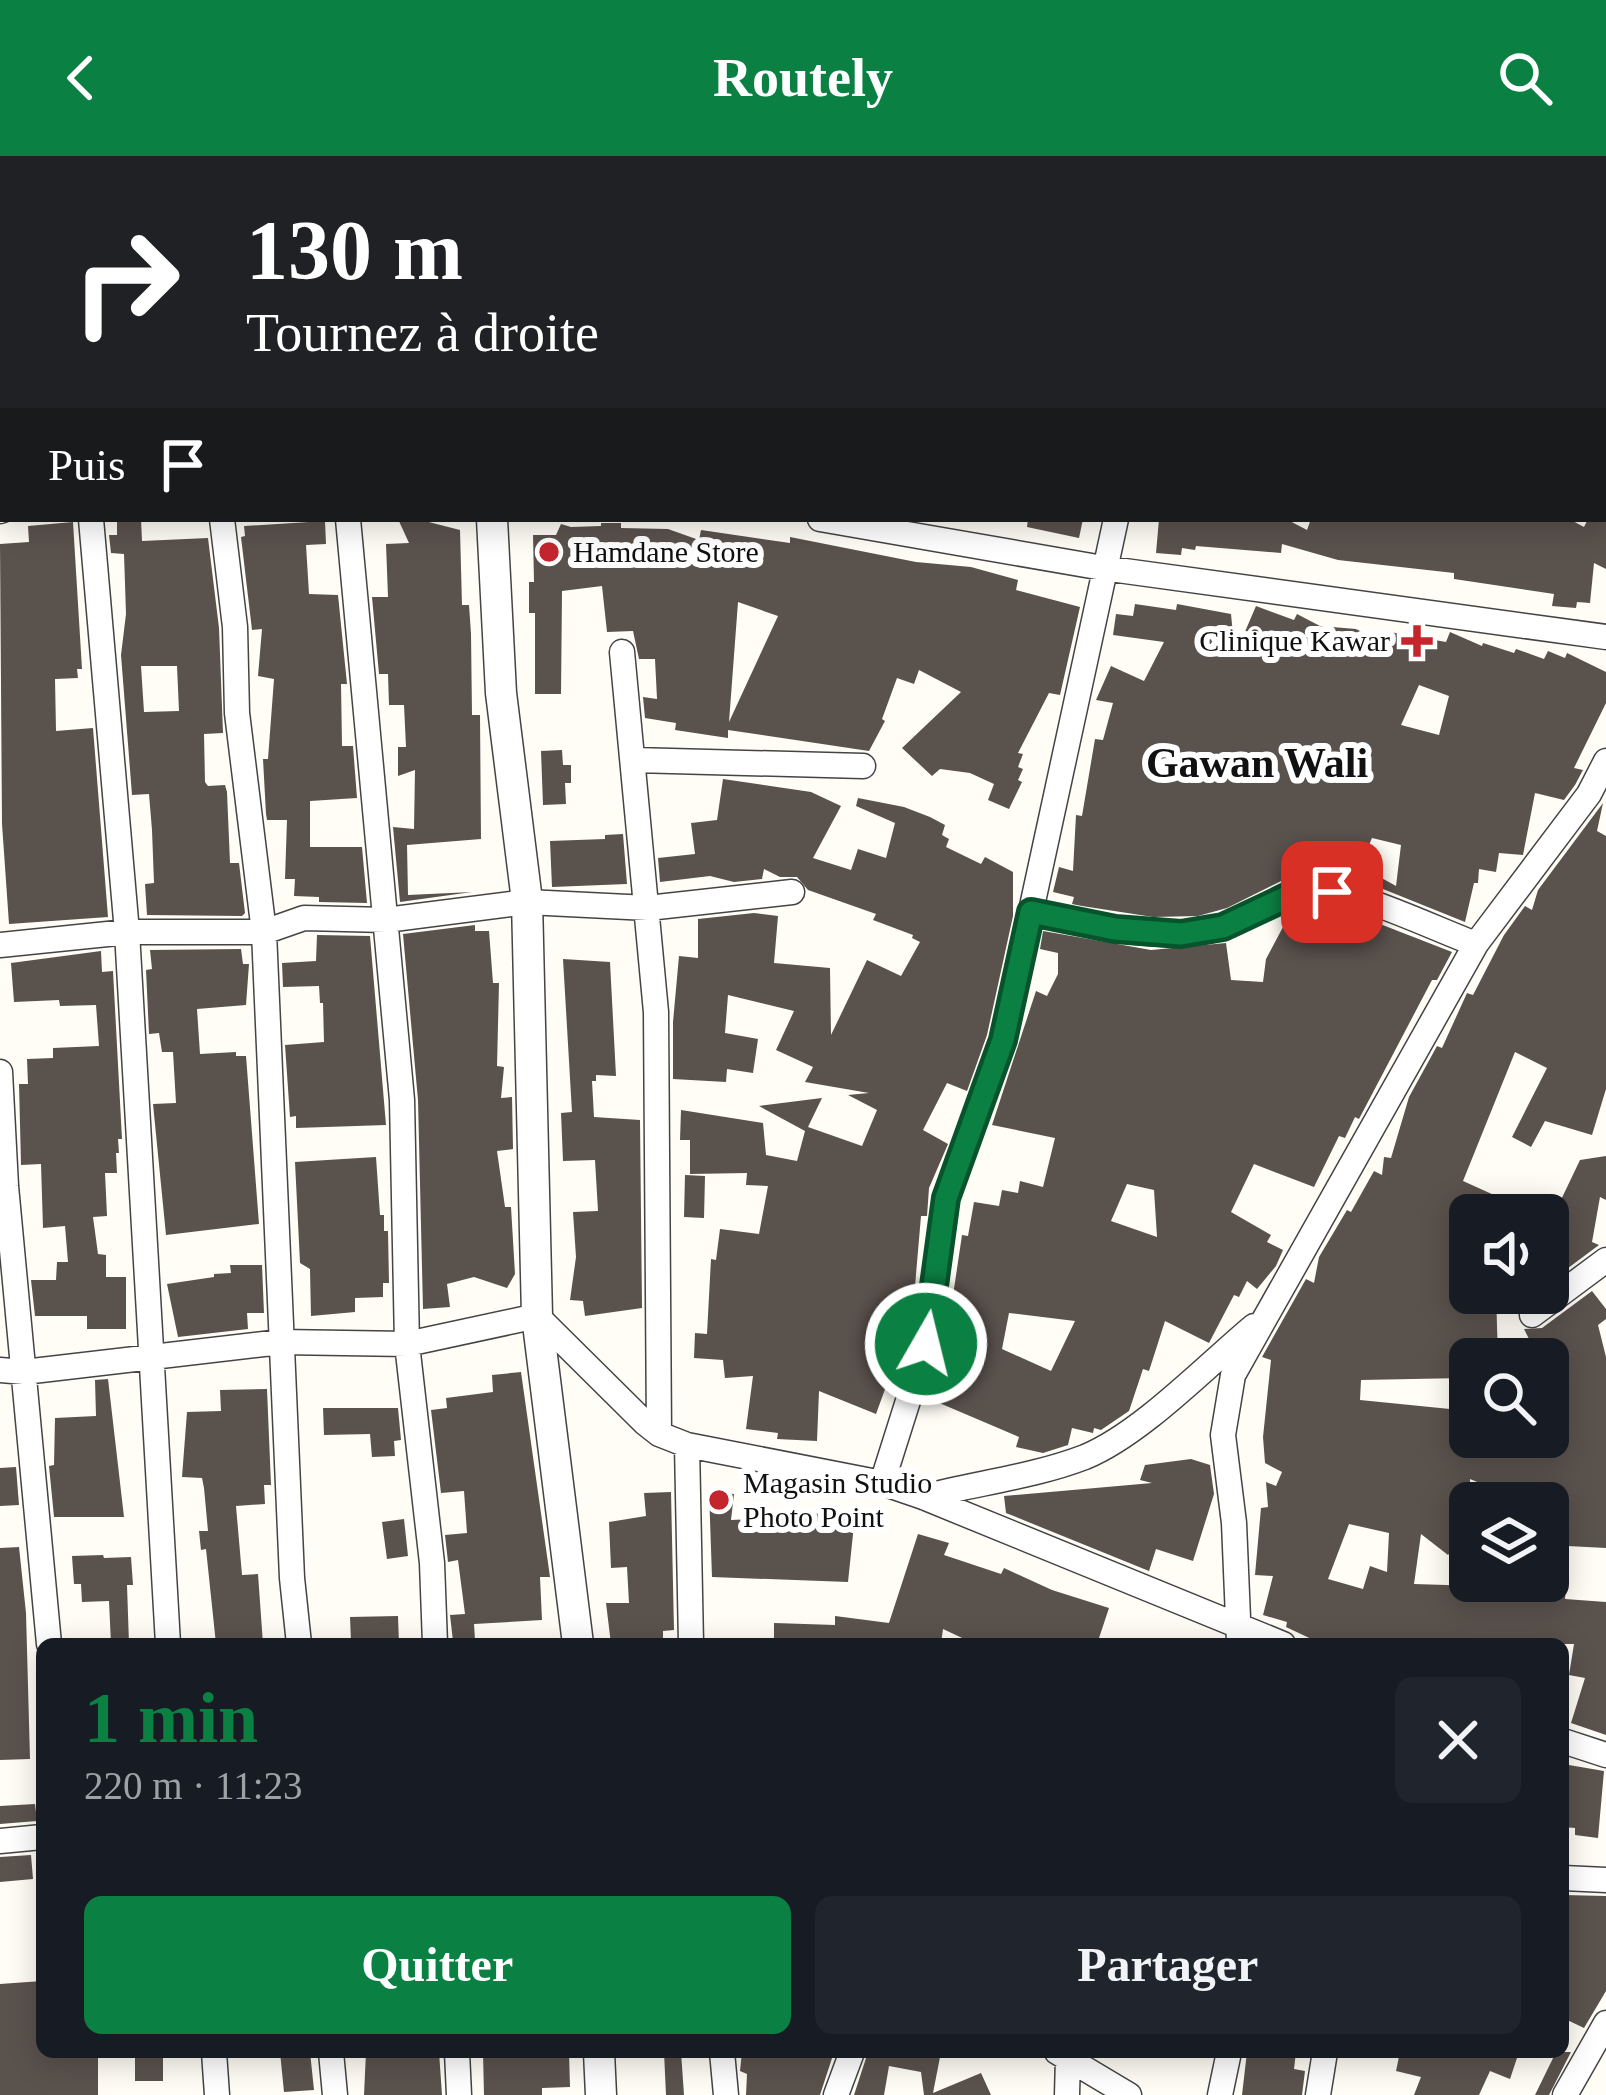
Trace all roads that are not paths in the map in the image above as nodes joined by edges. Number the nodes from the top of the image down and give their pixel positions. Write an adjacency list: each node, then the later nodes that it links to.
1 (91, 522): 18 (street)
2 (222, 522): 19 (street)
3 (348, 522): 17 (street)
4 (492, 522): 14 (street)
5 (837, 522): 7 (street)
6 (1115, 522): 7 (street)
7 (1103, 568): 8 (street); 16 (street)
8 (1606, 637)
9 (622, 652): 10 (street)
10 (634, 760): 12 (street); 15 (street)
11 (1606, 761): 20 (street)
12 (863, 766)
13 (792, 892): 15 (street)
14 (527, 902): 15 (street); 17 (street); 25 (street)
15 (648, 908): 31 (street)
16 (1031, 912): 20 (street); 33 (street)
17 (386, 920): 19 (street); 28 (street)
18 (127, 932): 19 (street); 21 (street); 29 (street)
19 (264, 932): 27 (street)
20 (1476, 944): 26 (street)
21 (0, 946)
22 (0, 1072): 30 (street)
23 (1606, 1260): 24 (street)
24 (1532, 1315)
25 (538, 1316): 28 (street); 31 (street); 40 (street)
26 (1263, 1319): 34 (street); 35 (street)
27 (281, 1342): 28 (street); 29 (street); 38 (street)
28 (407, 1344): 39 (street)
29 (153, 1356): 30 (street); 37 (street)
30 (12, 1371): 36 (street)
31 (659, 1434): 32 (street)
32 (687, 1445): 33 (street); 41 (street)
33 (882, 1484): 34 (street)
34 (922, 1497): 35 (street)
35 (1239, 1636)
36 (48, 1638)
37 (167, 1638)
38 (299, 1638)
39 (435, 1638)
40 (577, 1638)
41 (691, 1638)
42 (1569, 1743): 43 (street)
43 (1606, 1755)
44 (36, 1838): 45 (street)
45 (0, 1841)
46 (1569, 1878): 47 (street)
47 (1606, 1880)
48 (1606, 2023): 69 (street)
49 (214, 2058): 59 (street)
50 (332, 2058): 60 (street)
51 (458, 2058): 61 (street)
52 (599, 2058): 62 (street)
53 (723, 2058): 63 (street)
54 (849, 2058): 64 (street)
55 (1063, 2058): 65 (street)
56 (1068, 2058): 66 (street)
57 (1227, 2058): 67 (street)
58 (1324, 2058): 68 (street)
59 (217, 2095)
60 (335, 2095)
61 (459, 2095)
62 (601, 2095)
63 (726, 2095)
64 (836, 2095)
65 (1066, 2095)
66 (1129, 2095)
67 (1220, 2095)
68 (1318, 2095)
69 (1565, 2095)

